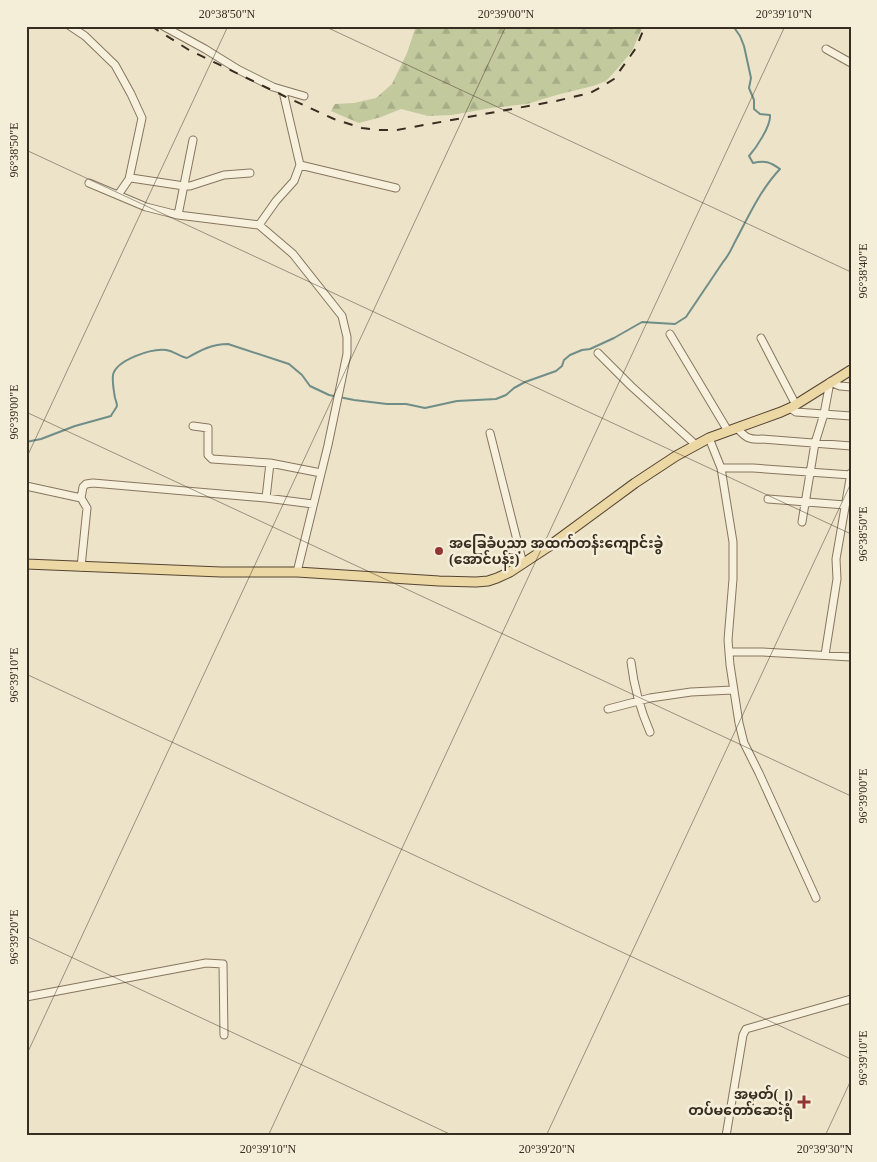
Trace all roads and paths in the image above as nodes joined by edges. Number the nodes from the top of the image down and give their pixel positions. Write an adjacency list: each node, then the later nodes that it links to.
1 (70, 26): 10 (street)
2 (163, 26): 6 (street)
3 (826, 50): 4 (street)
4 (851, 63)
5 (284, 96): 8 (street)
6 (304, 96)
7 (193, 140): 12 (street)
8 (300, 165): 13 (street); 16 (street)
9 (250, 173): 12 (street)
10 (128, 179): 12 (street); 14 (street)
11 (89, 183): 14 (street)
12 (184, 186): 15 (street)
13 (396, 188)
14 (118, 195): 15 (street)
15 (178, 215): 16 (street)
16 (260, 225): 36 (street)
17 (670, 334): 27 (street)
18 (761, 338): 23 (street)
19 (598, 354): 31 (street)
20 (851, 370): 21 (main road)
21 (830, 382): 22 (street); 23 (main road); 24 (street)
22 (851, 387)
23 (793, 406): 24 (street); 27 (main road)
24 (824, 414): 25 (street); 30 (street)
25 (851, 416)
26 (193, 426): 33 (street)
27 (733, 430): 29 (main road); 30 (street)
28 (490, 433): 47 (street)
29 (709, 438): 31 (main road); 34 (street)
30 (815, 443): 32 (street); 35 (street)
31 (696, 445): 47 (main road)
32 (851, 446)
33 (270, 463): 36 (street); 40 (street)
34 (721, 468): 35 (street); 50 (street)
35 (810, 472): 37 (street); 42 (street)
36 (321, 473): 43 (street)
37 (851, 474): 44 (street)
38 (26, 486): 39 (street)
39 (80, 498): 40 (street); 48 (street)
40 (266, 498): 43 (street)
41 (768, 499): 42 (street)
42 (804, 502): 44 (street); 45 (street)
43 (313, 504): 49 (street)
44 (845, 505): 51 (street)
45 (802, 522)
46 (26, 564): 48 (main road)
47 (523, 564): 49 (main road)
48 (81, 567): 49 (main road)
49 (297, 572)
50 (729, 652): 51 (street); 54 (street)
51 (825, 655): 52 (street)
52 (851, 657)
53 (630, 662): 55 (street)
54 (733, 690): 55 (street); 58 (street)
55 (639, 701): 56 (street); 57 (street)
56 (608, 709)
57 (650, 732)
58 (816, 898)
59 (26, 998): 61 (street)
60 (851, 999): 62 (street)
61 (224, 1035)
62 (726, 1136)

